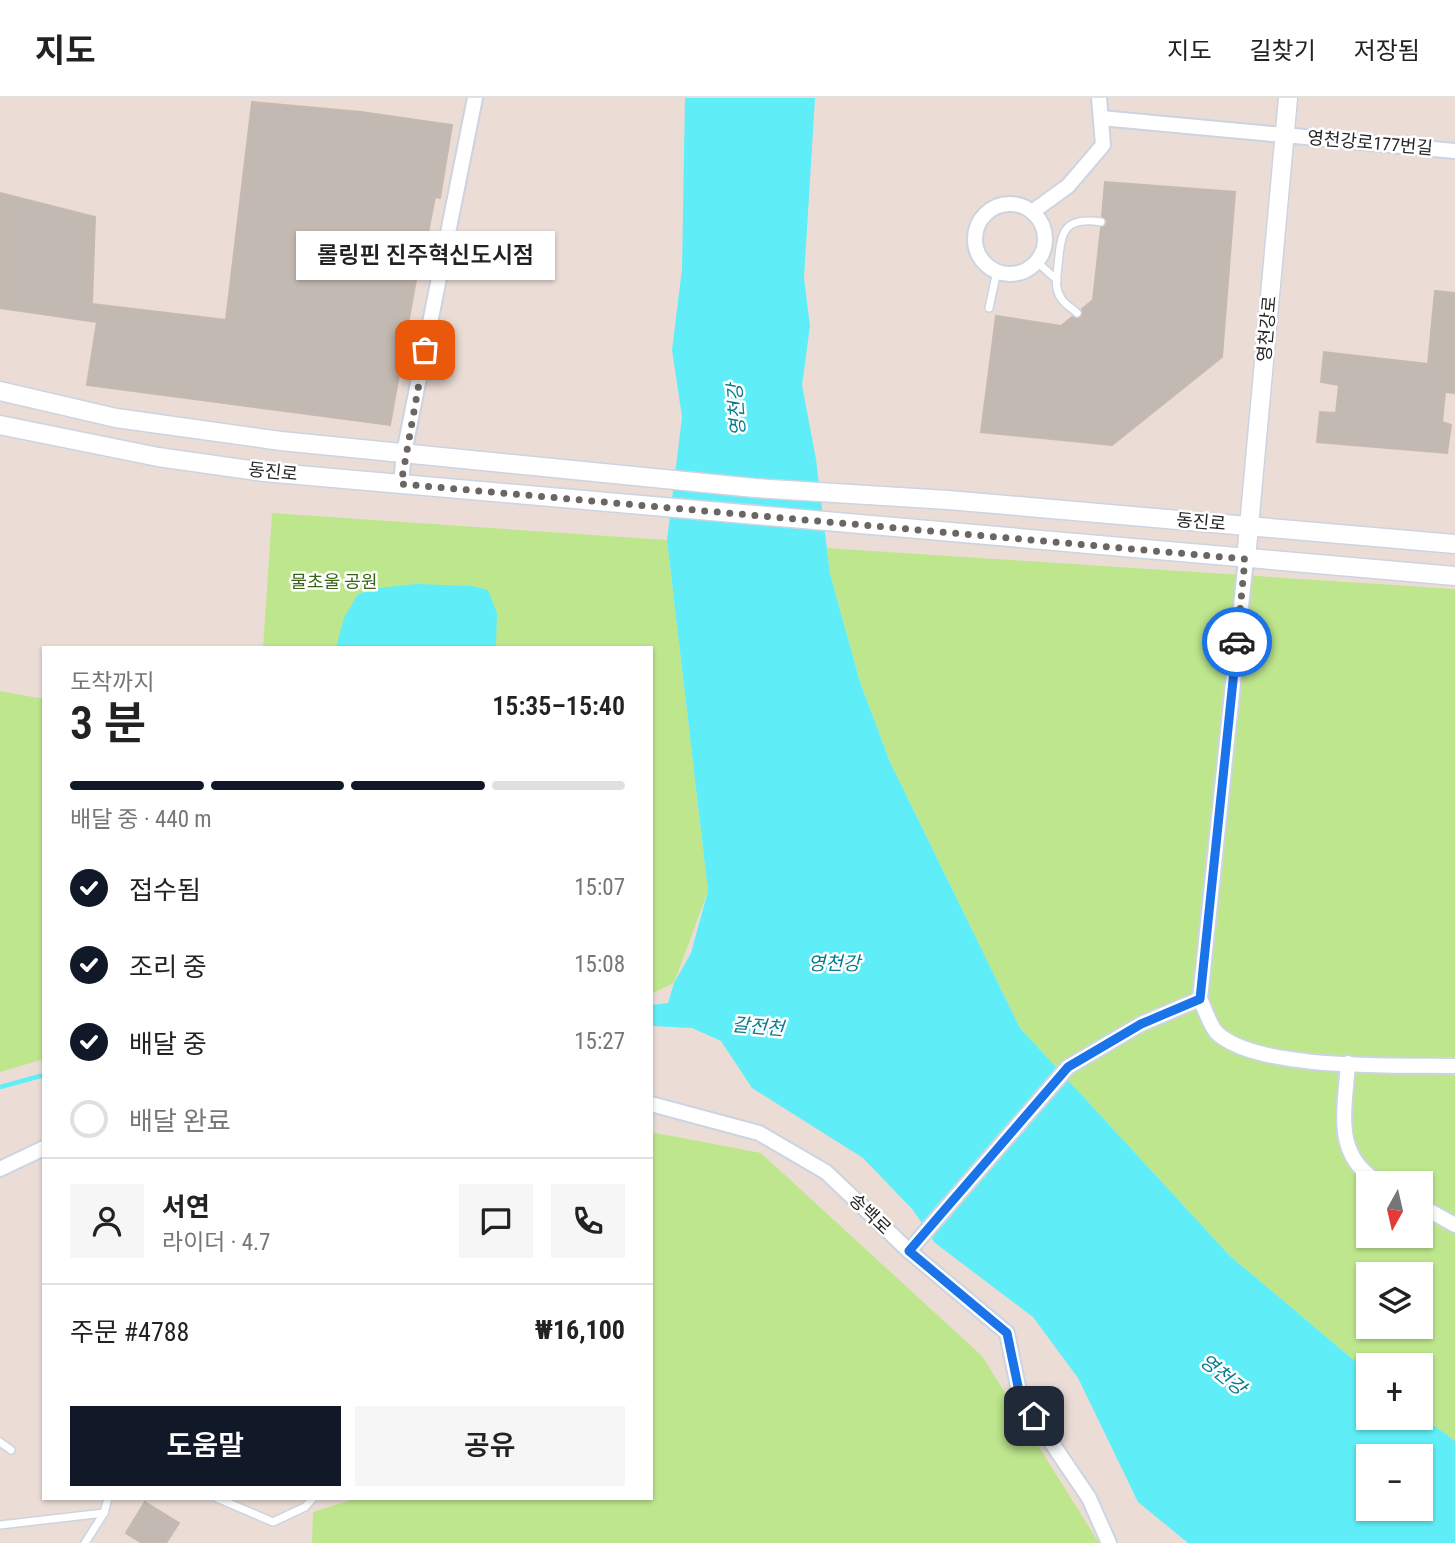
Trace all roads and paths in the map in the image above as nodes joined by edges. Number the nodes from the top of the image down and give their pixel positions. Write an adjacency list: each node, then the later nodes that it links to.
1 (475, 98): 16 (street)
2 (1099, 98): 4 (street)
3 (1288, 98): 5 (street, 영천강로)
4 (1101, 118): 5 (street, 영천강로177번길); 7 (street)
5 (1284, 135): 6 (street, 영천강로177번길); 18 (street, 영천강로)
6 (1455, 151)
7 (1032, 212): 9 (street); 10 (street)
8 (1101, 222): 11 (lane)
9 (1037, 261): 10 (street); 11 (lane)
10 (997, 271): 12 (lane)
11 (1057, 280): 13 (lane)
12 (989, 308)
13 (1077, 313)
14 (0, 391): 16 (street, 동진로)
15 (0, 425): 17 (street, 동진로)
16 (404, 453): 17 (street); 18 (street, 동진로)
17 (401, 484): 20 (street, 동진로)
18 (1249, 526): 19 (street, 동진로); 20 (street, 영천강로)
19 (1455, 544)
20 (1245, 559): 21 (street, 동진로); 22 (street)
21 (1455, 576)
22 (1200, 999): 23 (street); 31 (street)
23 (1348, 1063): 24 (street); 28 (street)
24 (1455, 1066)
25 (653, 1105): 31 (street, 송백로)
26 (42, 1148): 27 (street)
27 (0, 1169)
28 (1361, 1171)
29 (1433, 1212): 30 (street)
30 (1455, 1224)
31 (909, 1251): 40 (street, 송백로)
32 (0, 1442): 33 (lane)
33 (11, 1450)
34 (107, 1500): 37 (lane)
35 (222, 1500): 36 (lane)
36 (311, 1500)
37 (104, 1513): 38 (lane); 39 (lane)
38 (0, 1525)
39 (85, 1543)
40 (1109, 1543)

